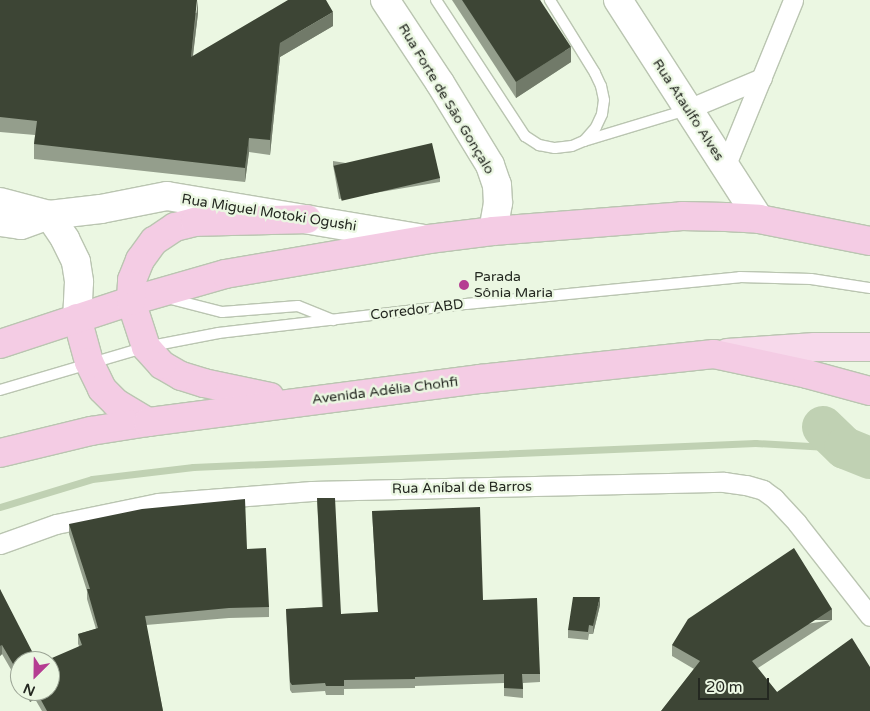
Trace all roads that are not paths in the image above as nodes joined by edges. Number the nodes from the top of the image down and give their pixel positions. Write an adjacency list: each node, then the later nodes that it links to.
1 (385, 0): 15 (main road, Rua Forte de São Gonçalo)
2 (436, 0): 8 (lane)
3 (550, 0): 8 (lane)
4 (618, 0): 7 (main road, Rua Ataulfo Alves)
5 (792, 0): 6 (street)
6 (762, 78): 7 (street); 9 (street)
7 (688, 109): 8 (lane); 9 (main road, Rua Ataulfo Alves)
8 (584, 141)
9 (725, 167): 13 (main road, Rua Ataulfo Alves)
10 (0, 202): 11 (main road, Rua Miguel Motoki Ogushi)
11 (49, 215): 12 (main road, Rua Miguel Motoki Ogushi); 14 (main road, Rua Miguel Motoki Ogushi); 20 (main road)
12 (308, 219): 16 (main road, Rua Miguel Motoki Ogushi); 19 (highway)
13 (759, 219): 15 (highway); 17 (highway)
14 (0, 222)
15 (493, 231): 16 (highway)
16 (429, 239): 19 (highway)
17 (870, 241)
18 (870, 288): 21 (lane, Corredor ABD)
19 (142, 298): 20 (highway); 21 (lane); 23 (highway)
20 (77, 318): 22 (highway); 26 (highway)
21 (334, 321): 23 (lane, Corredor ABD)
22 (0, 344)
23 (146, 347): 26 (lane, Corredor ABD); 29 (highway)
24 (870, 347): 25 (main road, Avenida Adélia Chohfi)
25 (714, 354): 28 (highway); 29 (highway, Avenida Adélia Chohfi)
26 (90, 362): 27 (lane, Corredor ABD); 30 (highway)
27 (0, 390)
28 (870, 391)
29 (305, 400): 30 (highway, Avenida Adélia Chohfi)
30 (148, 422): 31 (highway, Avenida Adélia Chohfi)
31 (0, 452)
32 (0, 544): 33 (street, Rua Aníbal de Barros)
33 (870, 616)

